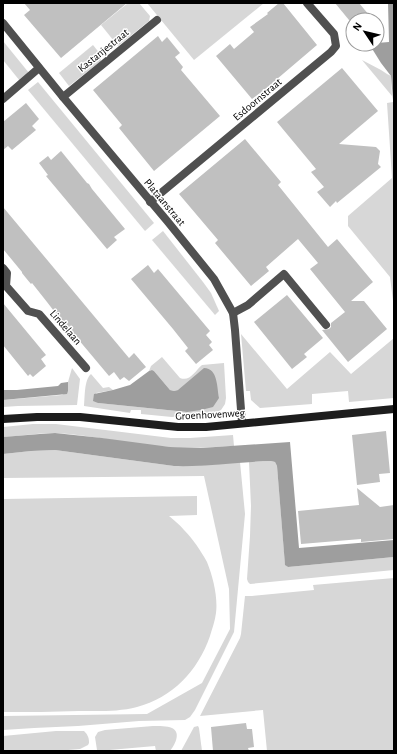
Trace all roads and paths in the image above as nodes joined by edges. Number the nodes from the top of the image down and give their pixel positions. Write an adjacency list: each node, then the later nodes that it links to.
1 (308, 3): 7 (street, Esdoornstraat)
2 (157, 20): 5 (street, Kastanjestraat)
3 (3, 23): 4 (street, Plataanstraat)
4 (39, 68): 5 (street, Plataanstraat); 6 (street)
5 (63, 97): 7 (street, Plataanstraat)
6 (3, 99)
7 (150, 202): 9 (street, Plataanstraat)
8 (3, 268): 11 (street, Lindelaan)
9 (233, 313): 10 (street); 14 (street, Plataanstraat)
10 (326, 325)
11 (86, 368)
12 (394, 409): 14 (street, Groenhovenweg)
13 (3, 419): 14 (street, Groenhovenweg)
14 (242, 423)

